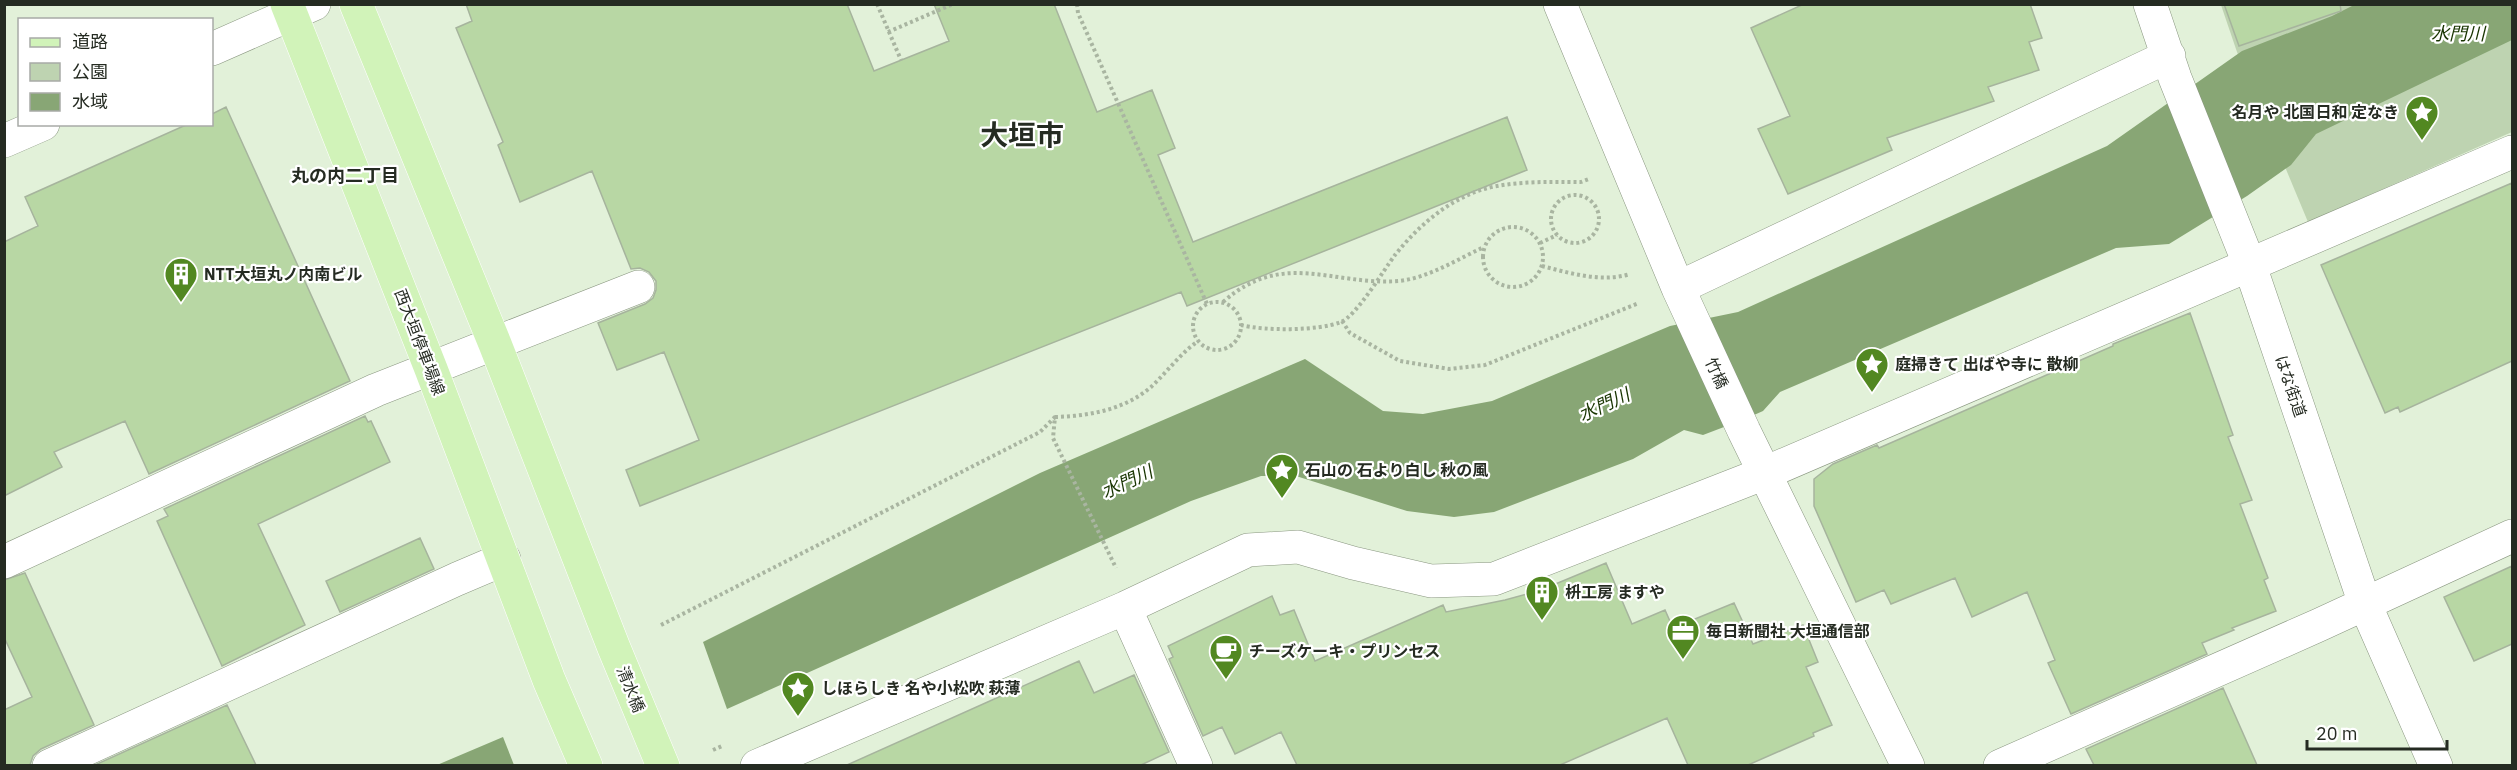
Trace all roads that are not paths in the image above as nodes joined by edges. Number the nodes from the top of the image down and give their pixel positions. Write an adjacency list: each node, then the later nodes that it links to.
1 (356, 4): 13 (main road)
2 (1560, 4): 12 (street, 竹橋)
3 (2151, 4): 6 (street, はな街道)
4 (297, 8): 5 (street); 14 (main road, 西大垣停車場線)
5 (213, 49)
6 (2172, 67): 10 (street, はな街道); 12 (street)
7 (38, 126): 8 (street)
8 (4, 141)
9 (2512, 153): 10 (street)
10 (2250, 266): 15 (street); 19 (street, はな街道)
11 (638, 287): 13 (street)
12 (1684, 301): 15 (street, 竹橋)
13 (495, 344): 14 (street); 23 (main road, 清水橋)
14 (431, 369): 17 (main road, 西大垣停車場線); 18 (street)
15 (1765, 473): 20 (street); 26 (street, 竹橋)
16 (2512, 536): 19 (street)
17 (504, 559): 21 (main road, 西大垣停車場線); 22 (street)
18 (4, 562)
19 (2365, 604): 27 (street); 28 (street, はな街道)
20 (1125, 608): 24 (street); 25 (street)
21 (584, 762)
22 (49, 765)
23 (663, 765)
24 (758, 765)
25 (1196, 765)
26 (1908, 765)
27 (2000, 765)
28 (2436, 765)

